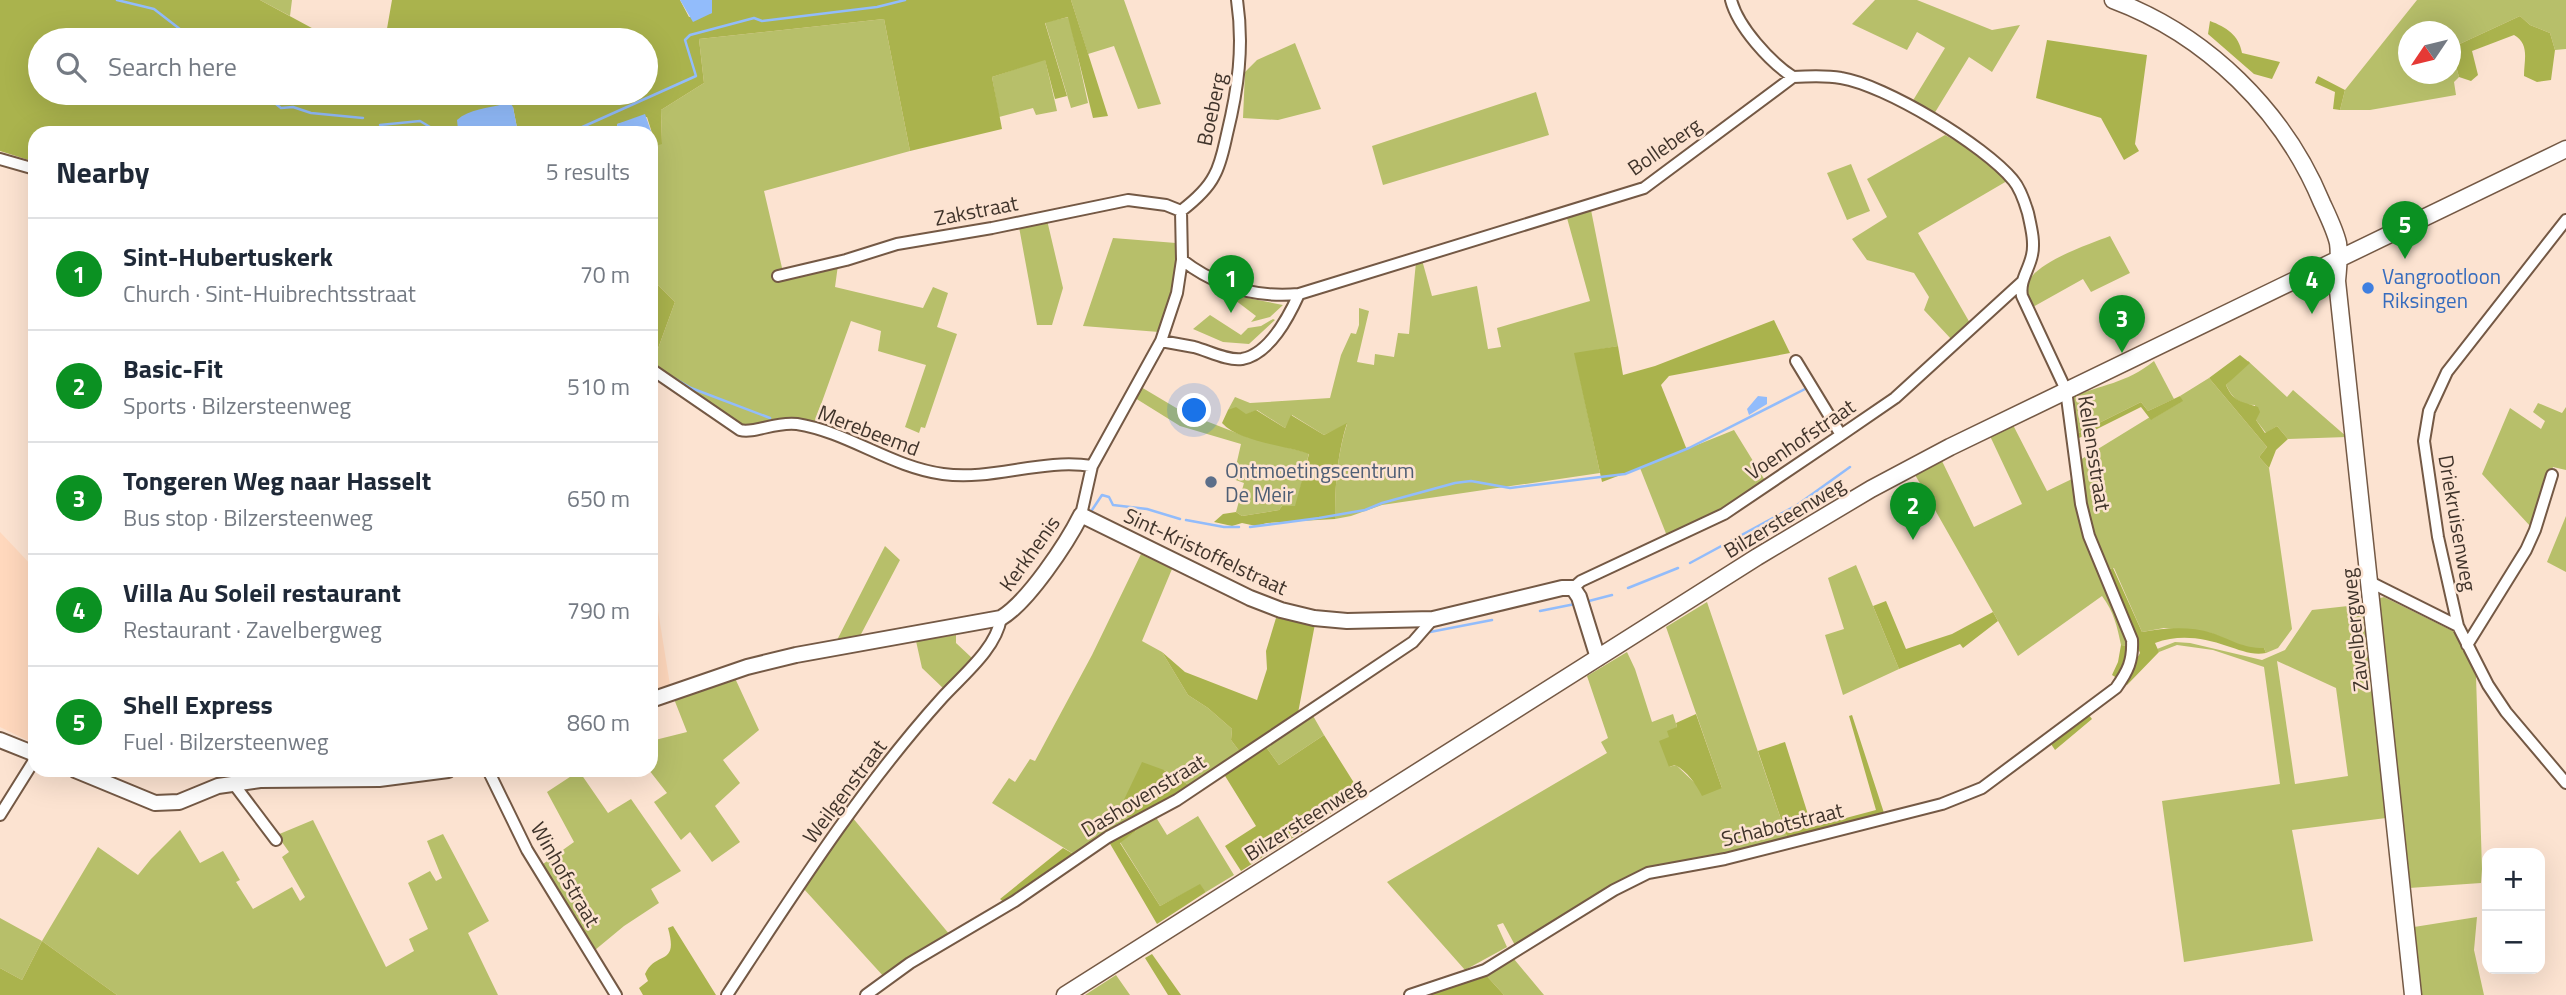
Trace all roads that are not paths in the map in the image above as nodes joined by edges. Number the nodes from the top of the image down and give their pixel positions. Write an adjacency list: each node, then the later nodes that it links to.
1 (1237, 0): 8 (street, Boeberg)
2 (1731, 0): 4 (street)
3 (2113, 0): 11 (main road, Zavelbergweg)
4 (1793, 77): 13 (street); 14 (street, Bolleberg)
5 (2566, 149): 11 (main road, Bilzersteenweg)
6 (0, 159): 7 (street)
7 (28, 167)
8 (1181, 211): 10 (street, Kerkhenis); 12 (street, Zakstraat)
9 (2566, 220): 27 (street, Driekruisenweg)
10 (1182, 260): 14 (street, Bolleberg); 15 (street, Kerkhenis)
11 (2339, 260): 18 (main road, Bilzersteenweg); 23 (main road, Zavelbergweg)
12 (778, 276)
13 (2022, 282): 18 (street, Kellensstraat); 19 (street, Voenhofstraat)
14 (1299, 294): 15 (street)
15 (1161, 341): 20 (street, Kerkhenis)
16 (1797, 361): 19 (street)
17 (658, 374): 20 (street, Merebeemd)
18 (2066, 390): 29 (street, Kellensstraat); 30 (main road, Bilzersteenweg)
19 (1841, 435): 24 (street, Voenhofstraat)
20 (1092, 466): 22 (street, Kerkhenis)
21 (2552, 475): 28 (street, Driekruisenweg)
22 (1081, 515): 25 (street, Kerkhenis); 26 (street, Sint-Kristoffelstraat)
23 (2370, 582): 27 (street, Driekruisenweg); 47 (main road, Zavelbergweg)
24 (1573, 588): 26 (street, Sint-Kristoffelstraat); 30 (street)
25 (1001, 618): 31 (street, Kerkhenis); 43 (street, Weilgenstraat)
26 (1433, 619): 44 (street, Dashovenstraat)
27 (2458, 626): 28 (street, Driekruisenweg)
28 (2467, 645): 39 (street, Driekruisenweg)
29 (2132, 651): 46 (street, Schabotstraat)
30 (1598, 658): 45 (main road, Bilzersteenweg)
31 (658, 698)
32 (0, 740): 33 (street)
33 (28, 753)
34 (28, 768): 40 (street)
35 (92, 777): 38 (street)
36 (320, 777): 38 (street)
37 (491, 777): 42 (street, Winhofstraat)
38 (233, 783): 41 (street)
39 (2566, 783)
40 (0, 815)
41 (276, 840)
42 (616, 995)
43 (727, 995)
44 (866, 995)
45 (1065, 995)
46 (1410, 995)
47 (2413, 995)

